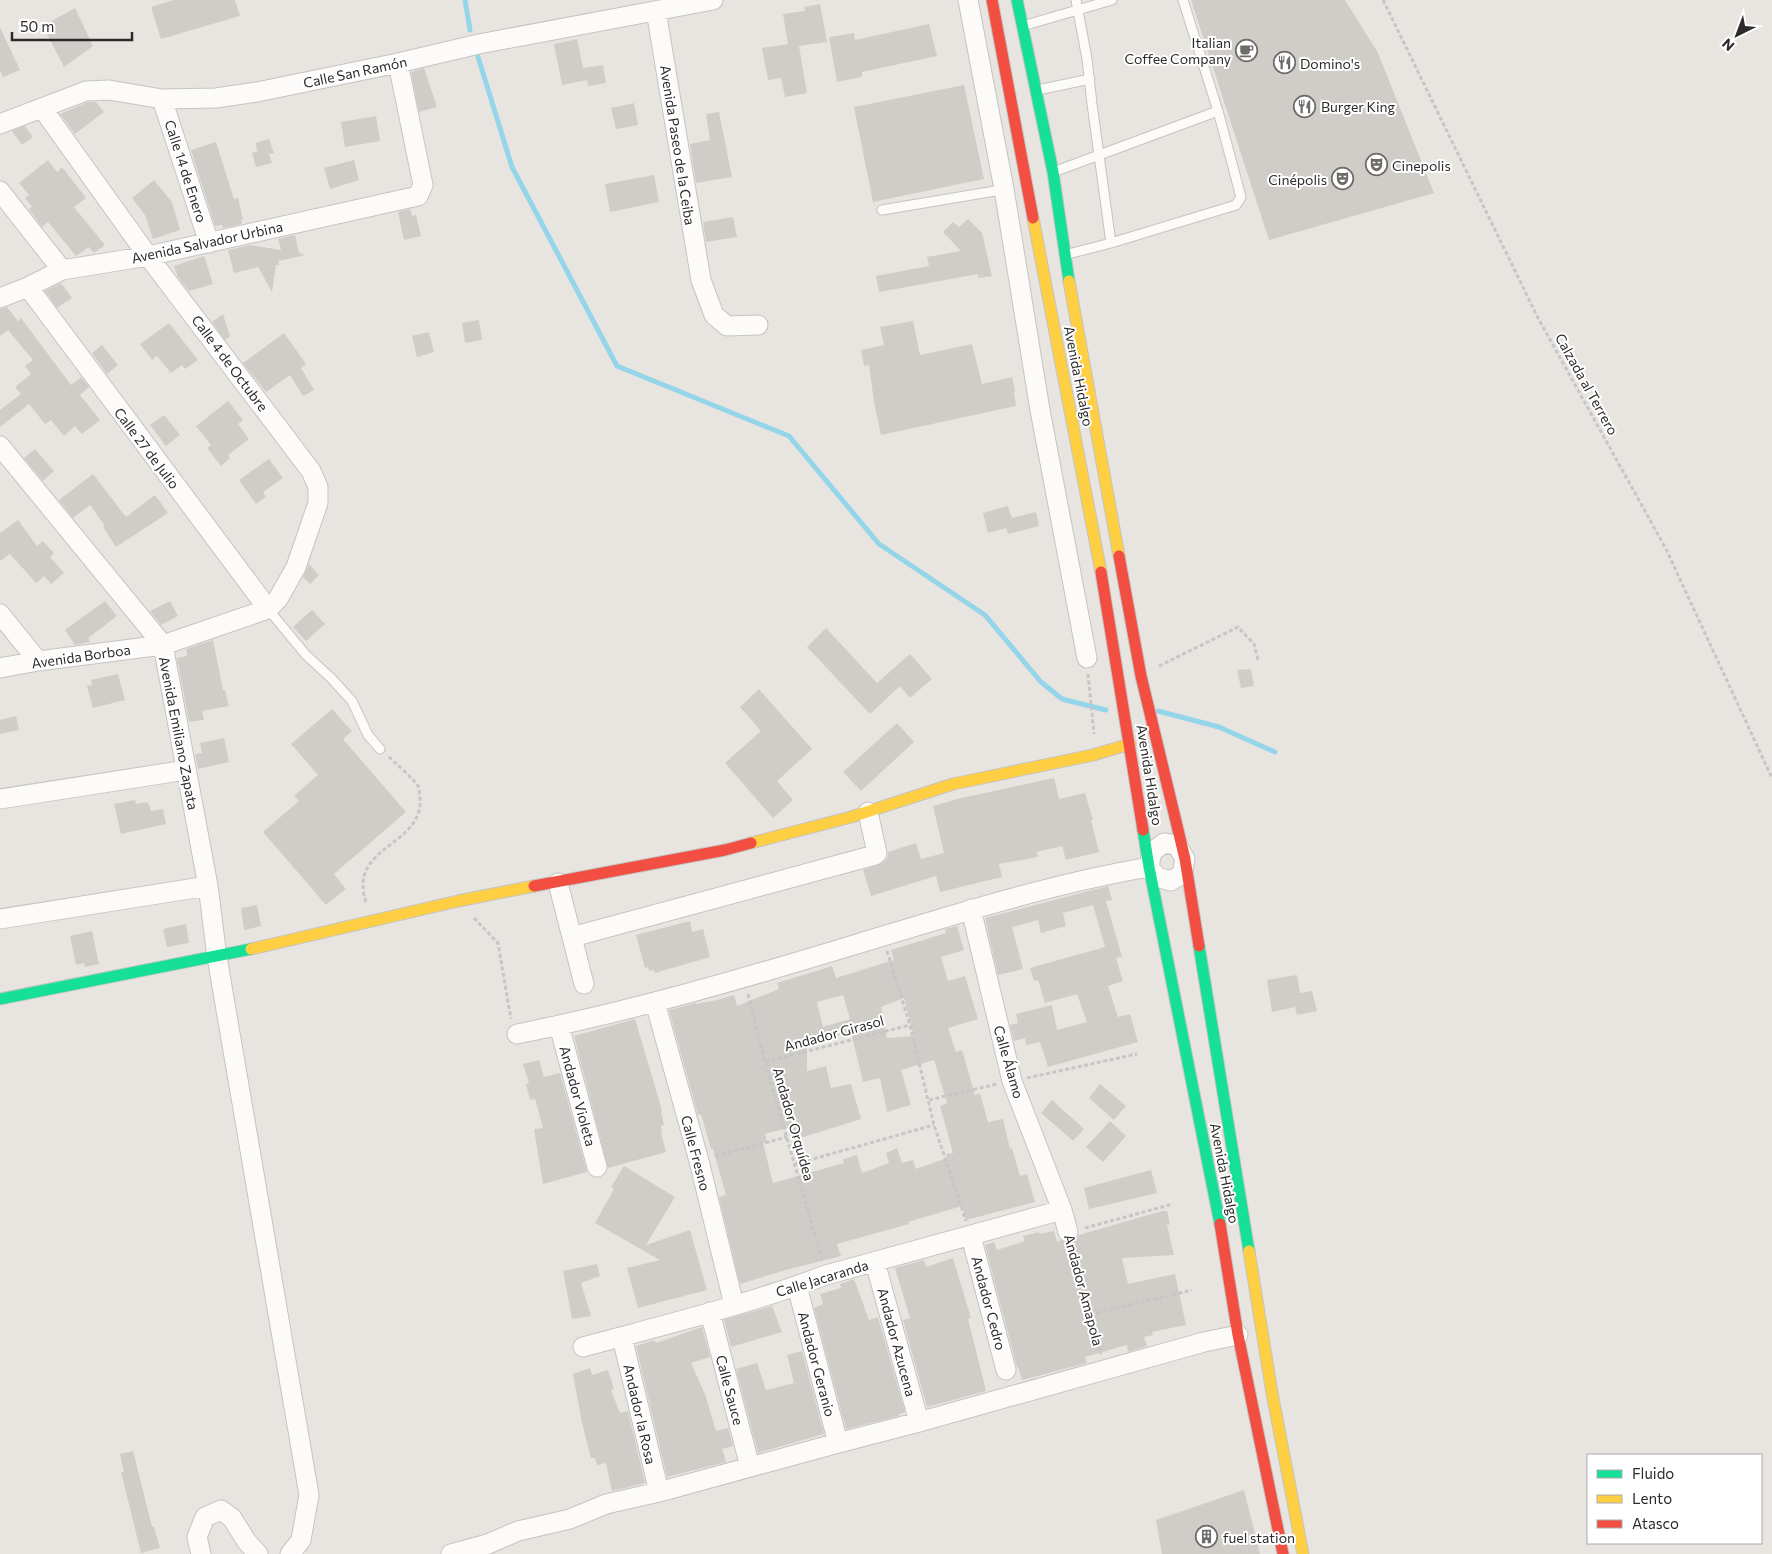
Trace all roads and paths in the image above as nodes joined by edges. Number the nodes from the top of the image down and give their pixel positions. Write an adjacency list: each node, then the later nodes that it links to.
1 (713, 0): 10 (street, Calle San Ramón)
2 (968, 0): 21 (street)
3 (992, 0): 20 (main road, Avenida Hidalgo)
4 (1016, 0): 11 (main road, Avenida Hidalgo)
5 (1076, 0): 9 (lane)
6 (1112, 0): 9 (lane)
7 (1183, 0): 17 (lane)
8 (1383, 0): 46 (path, Calzada al Terrero)
9 (1078, 10): 11 (lane); 13 (lane)
10 (656, 11): 12 (street, Calle San Ramón); 31 (street, Avenida Paseo de la Ceiba)
11 (1021, 27): 14 (main road, Avenida Hidalgo)
12 (398, 63): 15 (street, Calle San Ramón); 24 (street, Avenida Salvador Urbina)
13 (1090, 79): 14 (lane); 19 (lane)
14 (1035, 91): 20 (main road, Avenida Hidalgo)
15 (162, 99): 16 (street, Calle San Ramón); 24 (street, Calle 14 de Enero)
16 (42, 108): 18 (street, Calle San Ramón); 27 (street, Calle 4 de Octubre)
17 (1218, 111): 19 (lane); 25 (lane)
18 (0, 124)
19 (1098, 154): 20 (lane); 25 (lane)
20 (1040, 177): 21 (lane); 26 (main road, Avenida Hidalgo); 43 (main road, Avenida Hidalgo)
21 (1004, 190): 23 (lane); 36 (street)
22 (0, 191): 28 (street)
23 (882, 210)
24 (209, 243): 27 (street, Avenida Salvador Urbina)
25 (1111, 243): 26 (lane)
26 (1064, 255): 40 (main road, Avenida Hidalgo)
27 (148, 256): 28 (street, Avenida Salvador Urbina); 33 (street, Calle 4 de Octubre)
28 (62, 270): 29 (street, Avenida Salvador Urbina)
29 (28, 287): 30 (street, Avenida Salvador Urbina); 33 (street, Calle 27 de Julio)
30 (0, 298)
31 (758, 325)
32 (0, 446): 35 (street, Avenida Emiliano Zapata)
33 (268, 609): 35 (street, Avenida Borboa); 44 (lane)
34 (0, 614): 38 (street)
35 (163, 645): 38 (street, Avenida Borboa); 45 (street, Avenida Emiliano Zapata)
36 (1086, 658)
37 (1258, 660): 40 (path)
38 (38, 661): 39 (street, Avenida Borboa)
39 (0, 668)
40 (1141, 676): 49 (main road, Avenida Hidalgo)
41 (1088, 680): 42 (path)
42 (1093, 718)
43 (1130, 744): 48 (main road); 50 (main road, Avenida Hidalgo)
44 (380, 749): 56 (path)
45 (186, 770): 47 (street); 52 (street, Avenida Emiliano Zapata)
46 (1772, 778)
47 (0, 799)
48 (868, 812): 51 (main road); 57 (street)
49 (1185, 859): 50 (street); 50 (street); 101 (main road, Avenida Hidalgo)
50 (1149, 867): 54 (street); 87 (main road, Avenida Hidalgo)
51 (558, 883): 53 (main road); 57 (street)
52 (208, 886): 55 (street); 59 (street, Avenida Emiliano Zapata)
53 (458, 901): 56 (main road); 66 (path)
54 (971, 909): 58 (street); 69 (street, Calle Álamo)
55 (0, 919)
56 (375, 920): 59 (main road)
57 (572, 937): 61 (street)
58 (883, 937): 60 (street); 65 (path)
59 (217, 957): 62 (main road); 98 (street, Avenida Emiliano Zapata)
60 (744, 978): 63 (street); 68 (path, Andador Orquídea)
61 (584, 984)
62 (0, 999)
63 (655, 1002): 64 (street); 73 (street, Calle Fresno)
64 (559, 1025): 66 (street); 75 (street, Andador Violeta)
65 (910, 1025): 68 (path, Andador Girasol); 70 (path)
66 (517, 1034)
67 (1137, 1054): 69 (path)
68 (764, 1062): 72 (path, Andador Orquídea)
69 (1012, 1081): 70 (path); 77 (street, Calle Álamo)
70 (929, 1100): 71 (path)
71 (934, 1125): 74 (path); 79 (path)
72 (787, 1137): 73 (path); 74 (path, Andador Orquídea)
73 (699, 1161): 84 (street, Calle Fresno)
74 (795, 1164): 81 (path, Andador Orquídea)
75 (597, 1166)
76 (1173, 1204): 78 (path)
77 (1062, 1210): 78 (street, Andador Amapola); 79 (street, Calle Jacaranda)
78 (1068, 1232): 86 (path, Andador Amapola)
79 (971, 1236): 80 (street, Calle Jacaranda); 90 (street, Andador Cedro)
80 (874, 1262): 81 (street, Calle Jacaranda); 92 (street, Andador Azucena)
81 (826, 1275): 82 (street, Calle Jacaranda)
82 (797, 1286): 84 (street, Calle Jacaranda); 93 (street, Andador Geranio)
83 (1192, 1290): 86 (path)
84 (734, 1305): 85 (street, Calle Jacaranda)
85 (710, 1312): 88 (street, Calle Jacaranda); 94 (street, Calle Sauce)
86 (1090, 1315): 91 (path, Andador Amapola)
87 (1238, 1334): 91 (street); 100 (main road, Avenida Hidalgo)
88 (622, 1336): 89 (street, Calle Jacaranda); 95 (street, Andador la Rosa)
89 (583, 1347)
90 (1006, 1370)
91 (1106, 1370): 92 (street)
92 (919, 1422): 93 (street)
93 (838, 1443): 94 (street)
94 (750, 1467): 95 (street)
95 (659, 1492): 99 (street)
96 (201, 1554): 97 (street)
97 (258, 1554)
98 (290, 1554)
99 (450, 1554)
100 (1284, 1554)
101 (1303, 1554)

